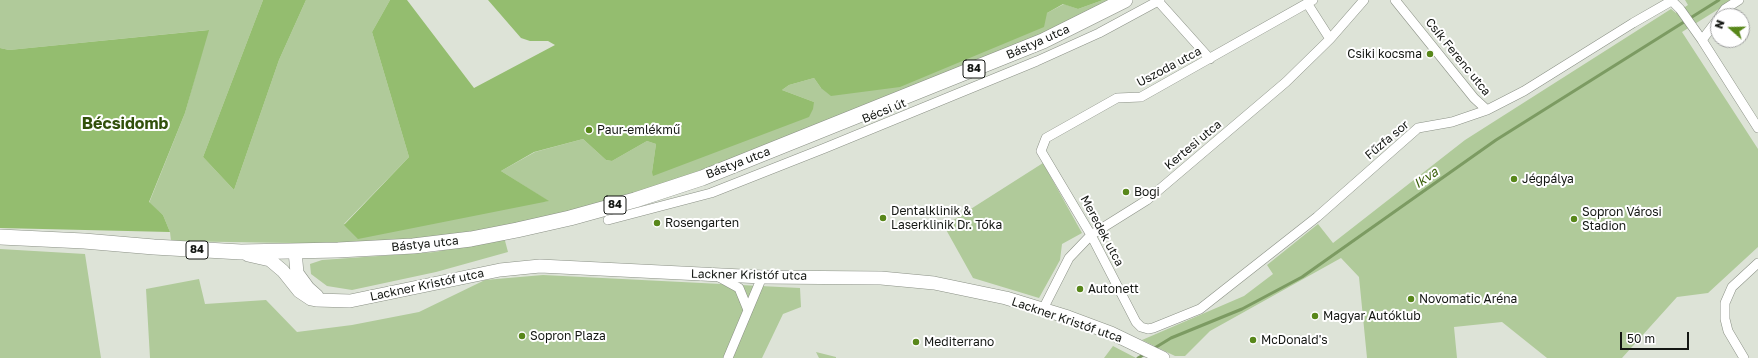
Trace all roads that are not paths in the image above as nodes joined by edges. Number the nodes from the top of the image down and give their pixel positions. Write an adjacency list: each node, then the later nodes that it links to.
1 (1125, 0): 20 (main road, Bástya utca / 84)
2 (1364, 0): 10 (street, Kertesi utca)
3 (1395, 0): 13 (street, Csík Ferenc utca)
4 (1673, 0): 11 (street); 13 (street, Fűzfa sor)
5 (1739, 0): 8 (street)
6 (1159, 1): 12 (street); 16 (street, Bécsi út)
7 (1310, 2): 10 (street); 12 (street, Uszoda utca)
8 (1728, 8)
9 (1710, 30): 11 (street)
10 (1330, 39): 17 (street, Kertesi utca)
11 (1702, 40): 14 (street)
12 (1210, 59): 15 (street, Uszoda utca)
13 (1487, 110): 28 (street, Fűzfa sor)
14 (1758, 128)
15 (1041, 151): 17 (street, Meredek utca)
16 (608, 220)
17 (1091, 235): 26 (street, Kertesi utca); 28 (street, Meredek utca)
18 (0, 237): 21 (main road, 84)
19 (295, 250): 20 (main road, 84); 21 (main road, 84); 25 (street)
20 (329, 251): 25 (street)
21 (241, 252): 25 (street, Lackner Kristóf utca)
22 (1758, 263): 31 (street)
23 (712, 275): 24 (street, Lackner Kristóf utca); 25 (street, Lackner Kristóf utca); 27 (street)
24 (762, 277): 26 (street, Lackner Kristóf utca); 27 (street)
25 (294, 279)
26 (1043, 309): 30 (street, Lackner Kristóf utca)
27 (748, 310): 29 (street)
28 (1138, 325)
29 (728, 358)
30 (1163, 358)
31 (1744, 358)

